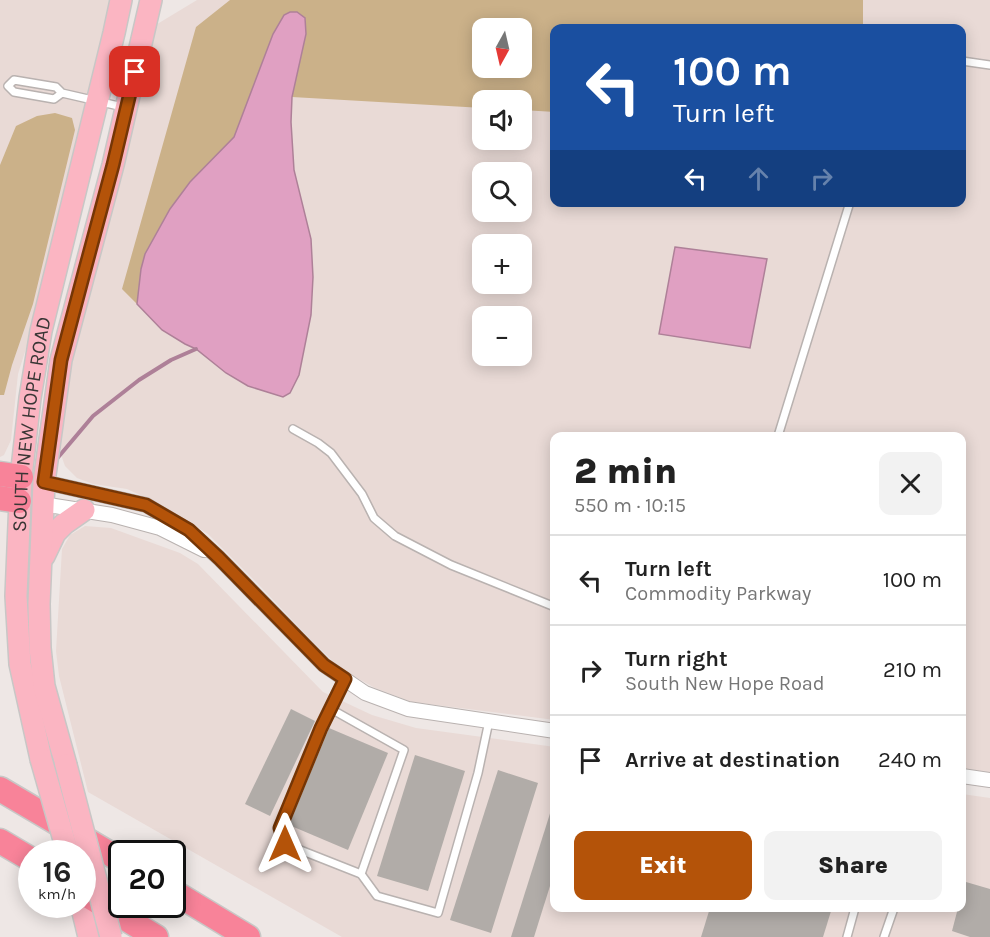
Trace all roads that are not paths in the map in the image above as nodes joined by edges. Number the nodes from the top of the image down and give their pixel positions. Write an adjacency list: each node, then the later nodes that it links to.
1 (121, 0): 8 (main road, SOUTH NEW HOPE ROAD)
2 (152, 0): 9 (main road, SOUTH NEW HOPE ROAD)
3 (966, 62): 4 (lane)
4 (990, 65)
5 (0, 85): 6 (lane)
6 (8, 86): 7 (lane); 7 (lane)
7 (62, 93): 8 (lane)
8 (97, 101): 9 (lane); 13 (main road, SOUTH NEW HOPE ROAD)
9 (127, 108): 13 (main road, SOUTH NEW HOPE ROAD)
10 (848, 207): 12 (lane)
11 (293, 429): 18 (lane)
12 (779, 432)
13 (21, 478): 14 (main road, SOUTH NEW HOPE ROAD); 16 (street)
14 (21, 501): 15 (street); 17 (main road, SOUTH NEW HOPE ROAD); 26 (main road, SOUTH NEW HOPE ROAD, bridge)
15 (84, 510): 16 (street); 17 (main road)
16 (219, 558): 19 (street)
17 (41, 562): 39 (main road, SOUTH NEW HOPE ROAD, bridge)
18 (550, 605)
19 (345, 679): 20 (lane); 21 (street)
20 (331, 708): 32 (lane); 32 (lane)
21 (489, 721): 22 (street); 32 (lane)
22 (550, 730)
23 (966, 777): 24 (street)
24 (990, 780)
25 (0, 789): 29 (highway)
26 (64, 840)
27 (0, 841): 28 (highway)
28 (18, 852)
29 (108, 853)
30 (0, 861): 31 (highway)
31 (18, 863)
32 (360, 874)
33 (186, 899): 41 (highway)
34 (96, 901): 40 (highway)
35 (854, 912): 42 (lane)
36 (893, 912): 43 (lane)
37 (84, 918): 38 (main road)
38 (89, 937)
39 (111, 937)
40 (156, 937)
41 (248, 937)
42 (847, 937)
43 (884, 937)

